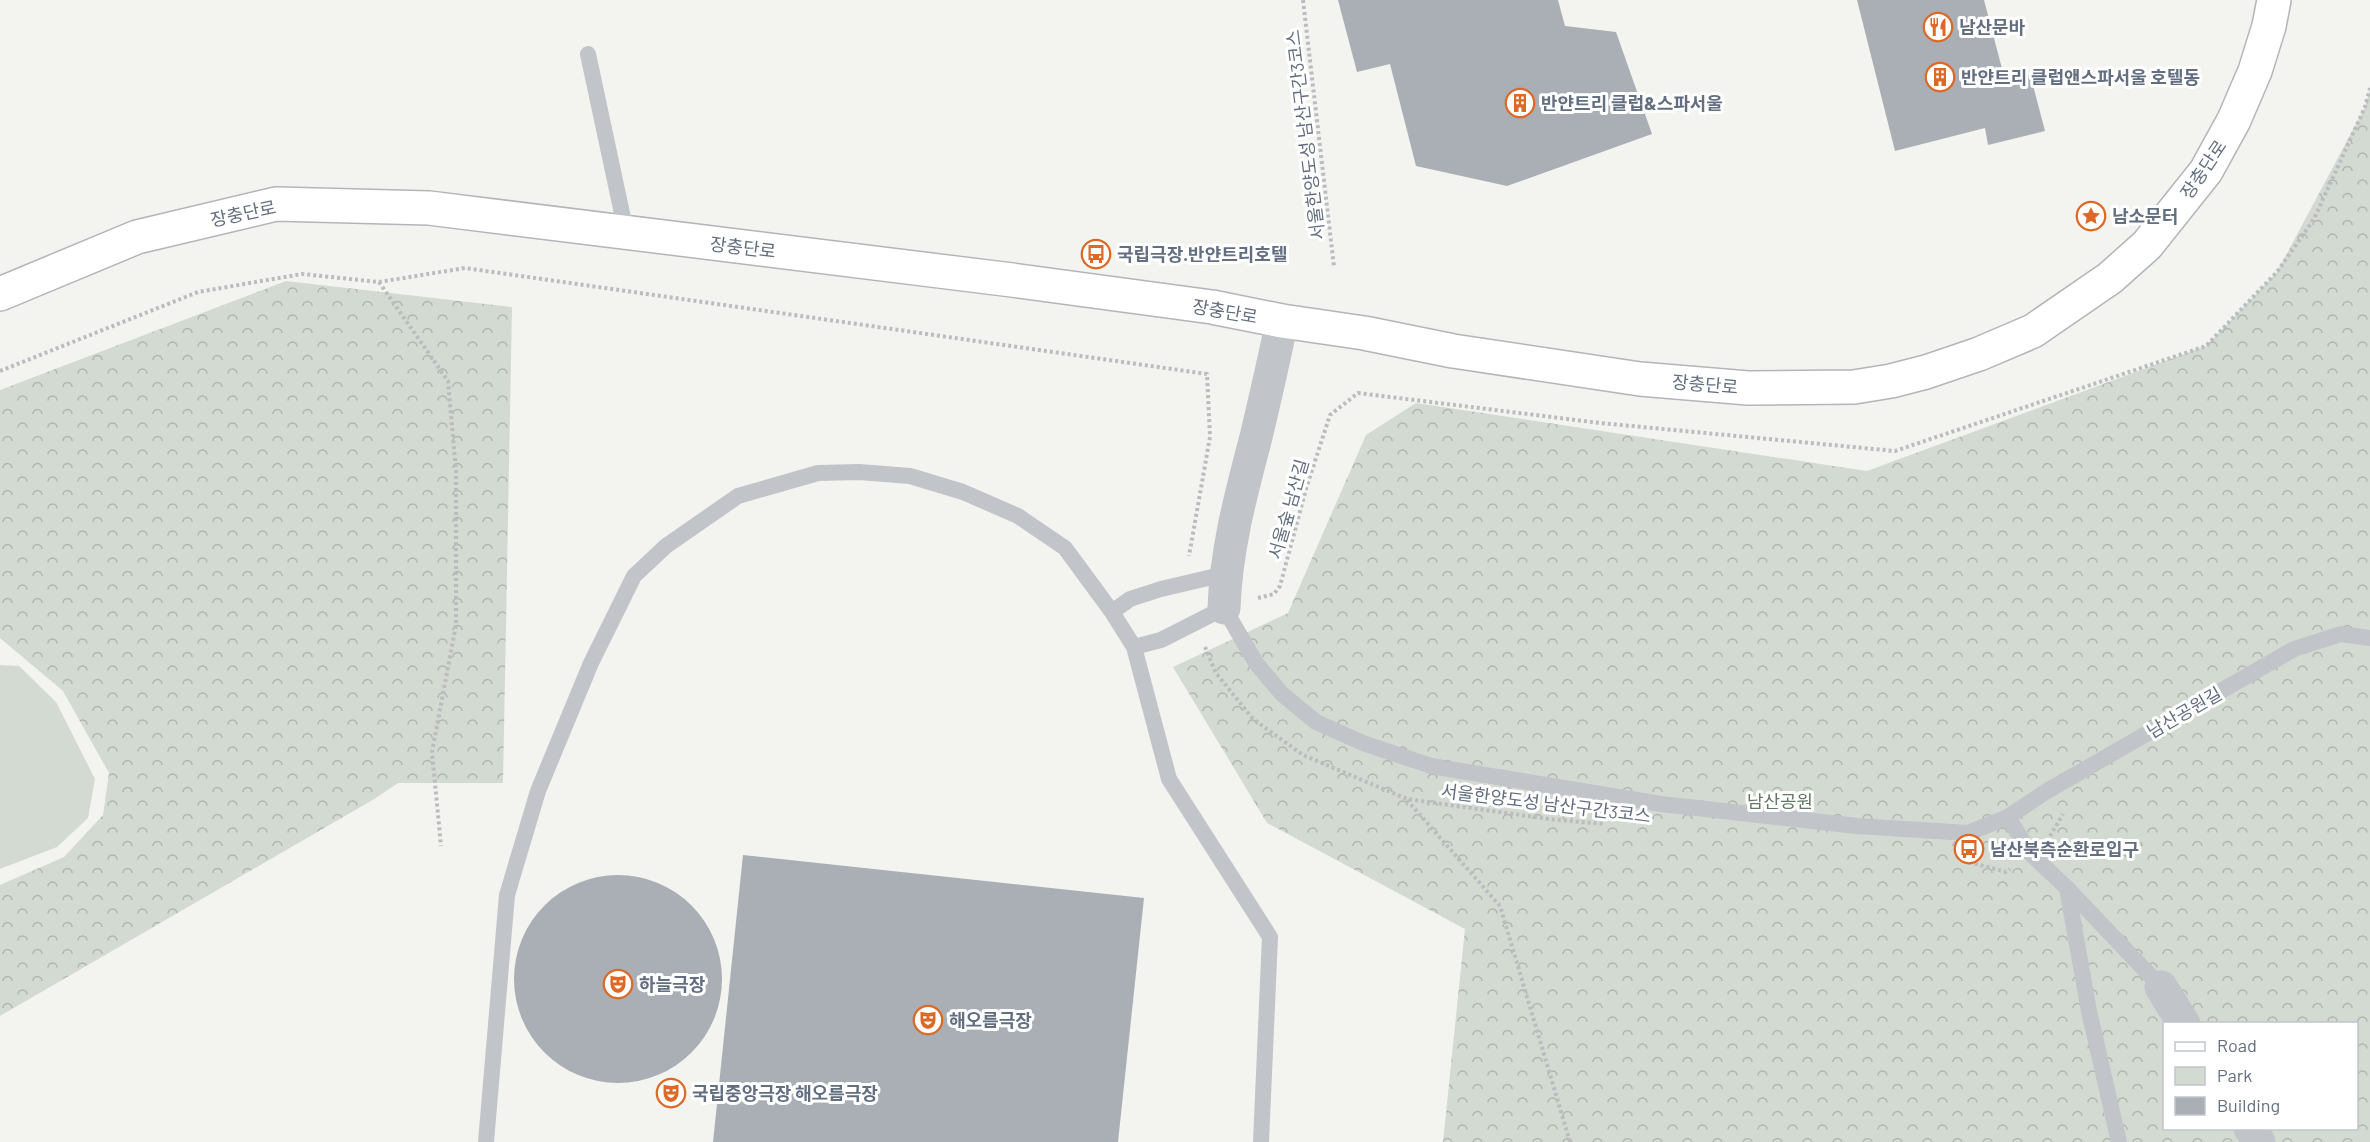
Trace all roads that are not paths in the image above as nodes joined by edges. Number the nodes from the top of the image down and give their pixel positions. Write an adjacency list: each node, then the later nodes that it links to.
1 (2274, 0): 5 (main road, 장충단로)
2 (588, 54): 3 (lane)
3 (626, 232): 4 (main road, 장충단로); 5 (main road, 장충단로)
4 (0, 294)
5 (1282, 321): 6 (street)
6 (1225, 574): 7 (street); 8 (lane)
7 (1224, 608): 10 (lane); 11 (lane, 남산공원길)
8 (1112, 612): 10 (lane); 15 (lane)
9 (2370, 638): 11 (lane, 남산공원길)
10 (1134, 647): 16 (lane)
11 (2008, 817): 12 (lane)
12 (2067, 888): 13 (lane); 17 (lane)
13 (2161, 987): 14 (street)
14 (2183, 1022)
15 (486, 1142)
16 (1261, 1142)
17 (2119, 1142)

